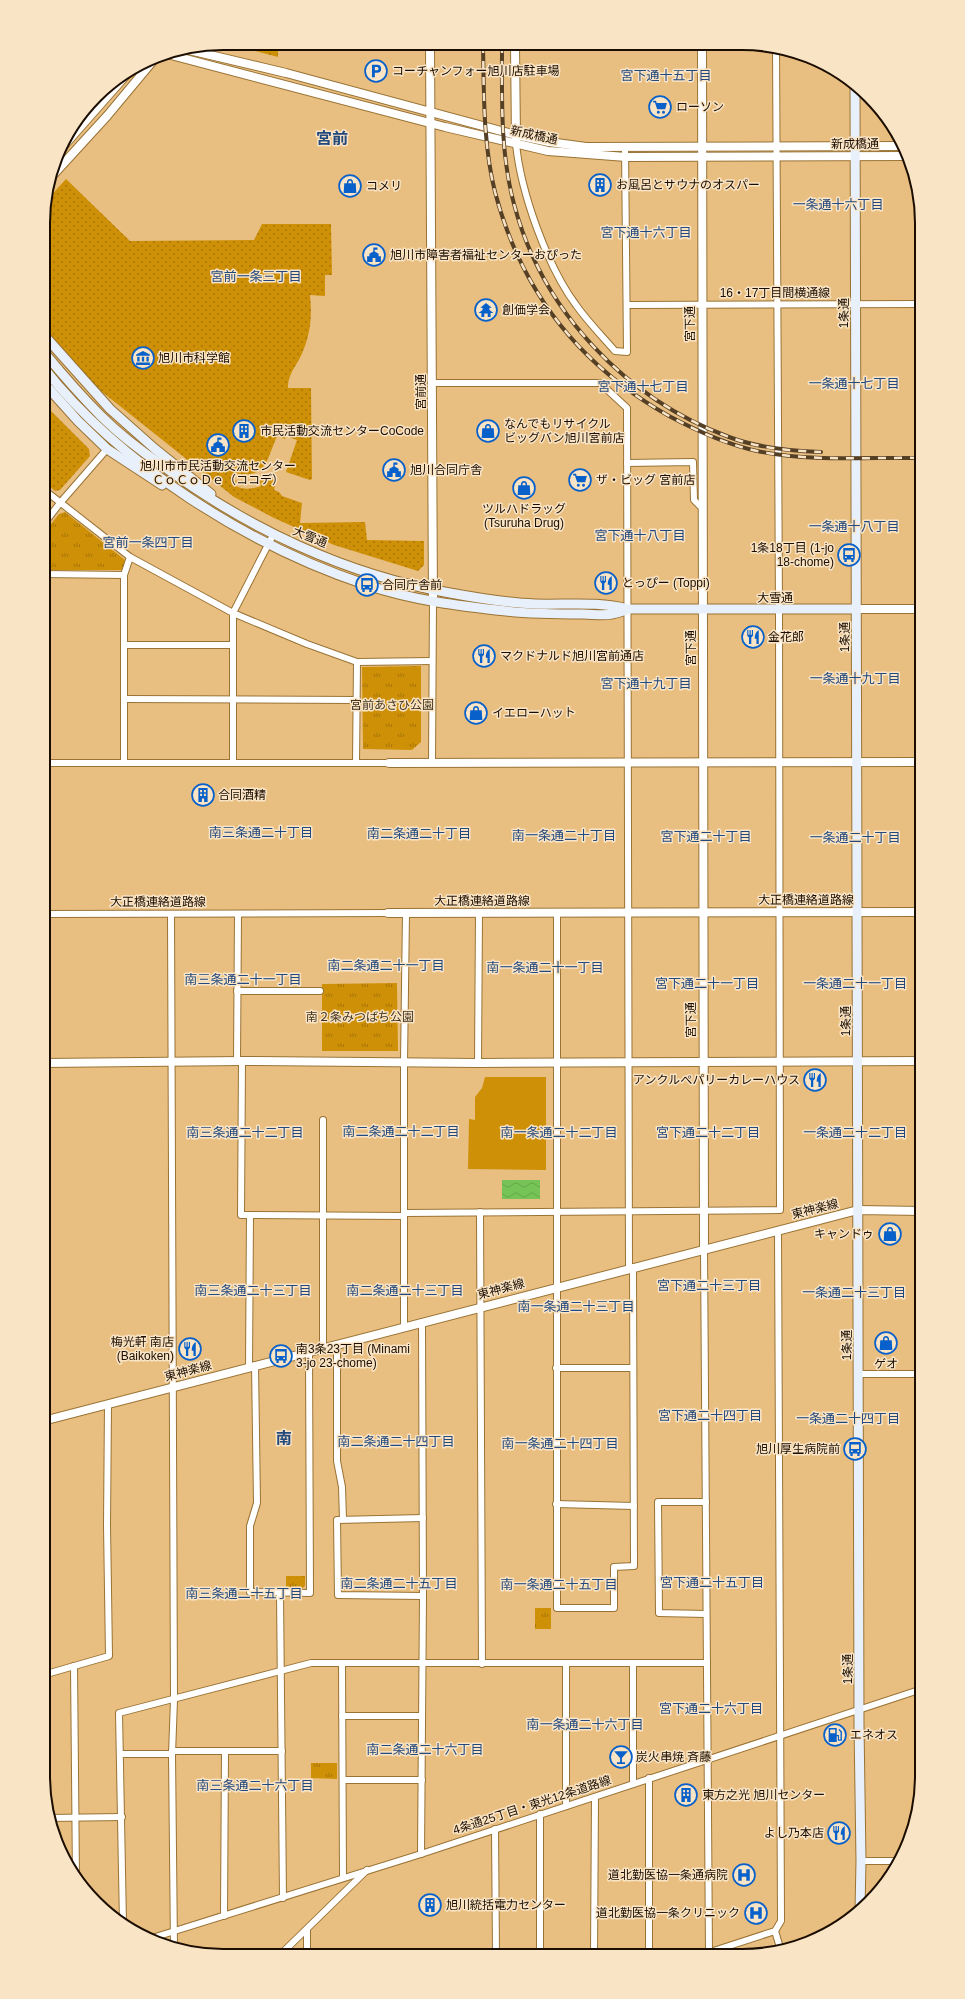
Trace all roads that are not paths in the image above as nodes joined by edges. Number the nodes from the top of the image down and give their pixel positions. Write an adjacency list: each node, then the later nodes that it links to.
1 (430, 50): 10 (street, 宮前通)
2 (515, 50): 13 (street)
3 (702, 50): 15 (street, 宮下通)
4 (196, 52): 10 (street, 新成橋通)
5 (776, 53): 16 (street)
6 (176, 56): 11 (street, 新成橋通)
7 (146, 68): 23 (street)
8 (111, 92): 12 (street)
9 (855, 92): 18 (main road, 1条通)
10 (430, 112): 11 (street, 宮前通); 13 (street, 新成橋通)
11 (431, 123): 13 (street, 新成橋通); 32 (street, 宮前通)
12 (76, 132)
13 (516, 140): 14 (street, 新成橋通); 21 (street, 新成橋通); 28 (street)
14 (625, 147): 15 (street, 新成橋通); 21 (street)
15 (702, 147): 16 (street, 新成橋通); 22 (street, 宮下通)
16 (776, 147): 18 (street, 新成橋通); 20 (street)
17 (897, 147): 18 (street, 新成橋通)
18 (855, 151): 19 (street, 新成橋通); 20 (street, 新成橋通); 26 (main road, 1条通)
19 (901, 155)
20 (776, 156): 22 (street, 新成橋通); 25 (street)
21 (626, 157): 22 (street, 新成橋通); 28 (street)
22 (702, 157): 24 (street, 宮下通)
23 (58, 169)
24 (702, 304): 25 (street, 16・17丁目間横通線); 28 (street, 16・17丁目間横通線); 38 (street, 宮下通)
25 (777, 304): 26 (street, 16・17丁目間横通線); 52 (street)
26 (856, 304): 27 (street, 16・17丁目間横通線); 50 (main road, 1条通)
27 (915, 304)
28 (627, 305)
29 (50, 342): 41 (main road)
30 (50, 360): 41 (main road, 大雪通)
31 (50, 376): 40 (main road, 大雪通)
32 (433, 383): 35 (street); 46 (street, 宮前通)
33 (50, 390): 34 (main road)
34 (107, 449): 37 (street); 40 (main road)
35 (627, 463): 38 (street); 48 (street)
36 (50, 494): 37 (street)
37 (60, 502): 39 (street); 43 (street)
38 (702, 508): 49 (street, 宮下通)
39 (50, 516)
40 (233, 525): 42 (main road, 大雪通)
41 (269, 532): 42 (street); 46 (main road, 大雪通)
42 (268, 544): 47 (main road, 大雪通); 53 (street)
43 (130, 556): 45 (street); 53 (street)
44 (50, 574): 45 (street)
45 (124, 575): 54 (street)
46 (433, 590): 47 (street, 宮前通); 48 (main road, 大雪通)
47 (433, 602): 48 (main road, 大雪通); 57 (street, 宮前通)
48 (628, 609): 49 (main road, 大雪通); 68 (street)
49 (704, 609): 52 (main road, 大雪通); 71 (street, 宮下通)
50 (856, 609): 51 (street, 大雪通); 52 (main road, 大雪通); 70 (main road, 1条通)
51 (915, 609)
52 (779, 610): 69 (street)
53 (233, 613): 55 (street); 56 (street)
54 (124, 645): 55 (street); 58 (street)
55 (233, 645): 59 (street)
56 (357, 662): 57 (street); 60 (street)
57 (432, 662): 67 (street, 宮前通)
58 (124, 699): 59 (street); 63 (street)
59 (233, 700): 60 (street); 64 (street)
60 (357, 700): 65 (street)
61 (915, 762): 70 (street)
62 (50, 763): 63 (street)
63 (124, 763): 64 (street)
64 (233, 763): 65 (street)
65 (356, 763): 66 (street)
66 (389, 763): 67 (street)
67 (432, 763): 68 (street)
68 (628, 763): 71 (street); 80 (street)
69 (778, 763): 70 (street); 71 (street); 73 (street)
70 (857, 763): 74 (main road, 1条通)
71 (703, 764): 72 (street, 宮下通)
72 (703, 912): 73 (street, 大正橋連絡道路線); 80 (street, 大正橋連絡道路線); 91 (street, 宮下通)
73 (779, 912): 74 (street, 大正橋連絡道路線); 92 (street)
74 (857, 912): 75 (street, 大正橋連絡道路線); 87 (main road, 1条通)
75 (915, 912)
76 (388, 913): 77 (street, 大正橋連絡道路線); 83 (street, 大正橋連絡道路線)
77 (406, 913): 78 (street, 大正橋連絡道路線); 90 (street)
78 (479, 913): 79 (street, 大正橋連絡道路線); 94 (street)
79 (557, 913): 80 (street, 大正橋連絡道路線); 95 (street)
80 (628, 913): 96 (street)
81 (50, 914): 82 (street, 大正橋連絡道路線)
82 (171, 914): 83 (street, 大正橋連絡道路線); 89 (street)
83 (238, 914): 84 (street)
84 (237, 991): 85 (street); 86 (street)
85 (320, 991)
86 (240, 1061): 89 (street); 90 (street); 105 (street)
87 (858, 1061): 88 (street); 92 (street); 98 (main road, 1条通)
88 (915, 1061)
89 (171, 1062): 93 (street); 122 (street)
90 (404, 1062): 94 (street); 104 (street)
91 (703, 1062): 92 (street); 96 (street); 103 (street, 宮下通)
92 (779, 1062): 103 (street)
93 (50, 1063)
94 (478, 1063): 95 (street)
95 (557, 1063): 96 (street); 99 (street)
96 (630, 1063): 100 (street)
97 (322, 1120): 106 (street)
98 (858, 1210): 101 (street, 東神楽線); 107 (street, 東神楽線); 120 (main road, 1条通)
99 (558, 1211): 100 (street); 102 (street); 110 (street)
100 (628, 1211): 103 (street); 109 (street)
101 (915, 1211)
102 (480, 1212): 104 (street); 111 (street)
103 (704, 1212): 108 (street, 宮下通)
104 (404, 1214): 106 (street); 113 (street)
105 (250, 1215): 106 (street); 117 (street)
106 (322, 1215): 115 (street)
107 (778, 1231): 108 (street, 東神楽線); 147 (street)
108 (704, 1250): 109 (street, 東神楽線); 125 (street)
109 (631, 1268): 110 (street, 東神楽線); 119 (street)
110 (555, 1287): 111 (street, 東神楽線); 118 (street)
111 (481, 1307): 112 (street, 東神楽線); 137 (street)
112 (422, 1322): 113 (street, 東神楽線); 128 (street)
113 (404, 1327): 114 (street, 東神楽線)
114 (337, 1344): 115 (street, 東神楽線); 129 (street)
115 (323, 1348): 116 (street, 東神楽線)
116 (309, 1352): 117 (street, 東神楽線); 130 (street)
117 (252, 1366): 122 (street, 東神楽線); 130 (street)
118 (556, 1368): 119 (street); 126 (street)
119 (634, 1368): 127 (street)
120 (859, 1374): 121 (street); 144 (main road, 1条通)
121 (915, 1374)
122 (173, 1387): 123 (street, 東神楽線); 143 (street)
123 (108, 1404): 124 (street, 東神楽線); 139 (street)
124 (50, 1418)
125 (706, 1502): 132 (street); 132 (street)
126 (556, 1504): 127 (street); 127 (street)
127 (634, 1506)
128 (423, 1518): 129 (street); 131 (street)
129 (343, 1519): 131 (street)
130 (280, 1593): 140 (street)
131 (423, 1596): 136 (street)
132 (706, 1614): 134 (street)
133 (566, 1663): 137 (street); 138 (street); 158 (street)
134 (707, 1663): 138 (street); 152 (street)
135 (342, 1664): 136 (street); 140 (street); 145 (street)
136 (422, 1664): 137 (street); 146 (street)
137 (482, 1664)
138 (633, 1664): 156 (street)
139 (74, 1666): 141 (street); 162 (street)
140 (281, 1671): 143 (street); 149 (street)
141 (50, 1673)
142 (915, 1691): 144 (street, 4条通25丁目・東光12条道路線)
143 (174, 1700): 150 (street); 151 (street)
144 (860, 1709): 147 (street, 4条通25丁目・東光12条道路線); 165 (main road, 1条通)
145 (342, 1716): 146 (street); 154 (street)
146 (422, 1716): 155 (street)
147 (781, 1735): 152 (street, 4条通25丁目・東光12条道路線); 176 (street)
148 (224, 1751): 149 (street); 150 (street); 172 (street)
149 (282, 1751): 170 (street)
150 (172, 1753): 151 (street); 175 (street)
151 (120, 1754): 160 (street)
152 (707, 1759): 153 (street, 4条通25丁目・東光12条道路線); 186 (street)
153 (649, 1778): 156 (street, 4条通25丁目・東光12条道路線); 185 (street)
154 (343, 1780): 155 (street); 169 (street)
155 (422, 1780): 164 (street)
156 (633, 1784): 157 (street, 4条通25丁目・東光12条道路線)
157 (595, 1797): 158 (street, 4条通25丁目・東光12条道路線); 184 (street)
158 (566, 1806): 159 (street, 4条通25丁目・東光12条道路線)
159 (540, 1814): 163 (street, 4条通25丁目・東光12条道路線); 183 (street)
160 (122, 1817): 162 (street); 173 (street)
161 (55, 1818): 162 (street)
162 (74, 1818): 167 (street)
163 (495, 1829): 164 (street, 4条通25丁目・東光12条道路線); 182 (street)
164 (421, 1854): 168 (street, 4条通25丁目・東光12条道路線)
165 (862, 1860): 166 (street); 171 (main road, 1条通)
166 (893, 1861)
167 (76, 1866)
168 (368, 1869): 169 (street, 4条通25丁目・東光12条道路線); 174 (street)
169 (343, 1877): 170 (street, 4条通25丁目・東光12条道路線)
170 (283, 1898): 172 (street, 4条通25丁目・東光12条道路線)
171 (860, 1902)
172 (224, 1916): 175 (street, 4条通25丁目・東光12条道路線)
173 (123, 1917)
174 (307, 1930): 180 (street); 181 (street)
175 (174, 1931): 177 (street, 4条通25丁目・東光12条道路線); 178 (street)
176 (775, 1931): 179 (street); 187 (street)
177 (158, 1936)
178 (174, 1942)
179 (779, 1945)
180 (286, 1949)
181 (307, 1949)
182 (496, 1949)
183 (540, 1949)
184 (594, 1949)
185 (649, 1949)
186 (709, 1949)
187 (723, 1949)

